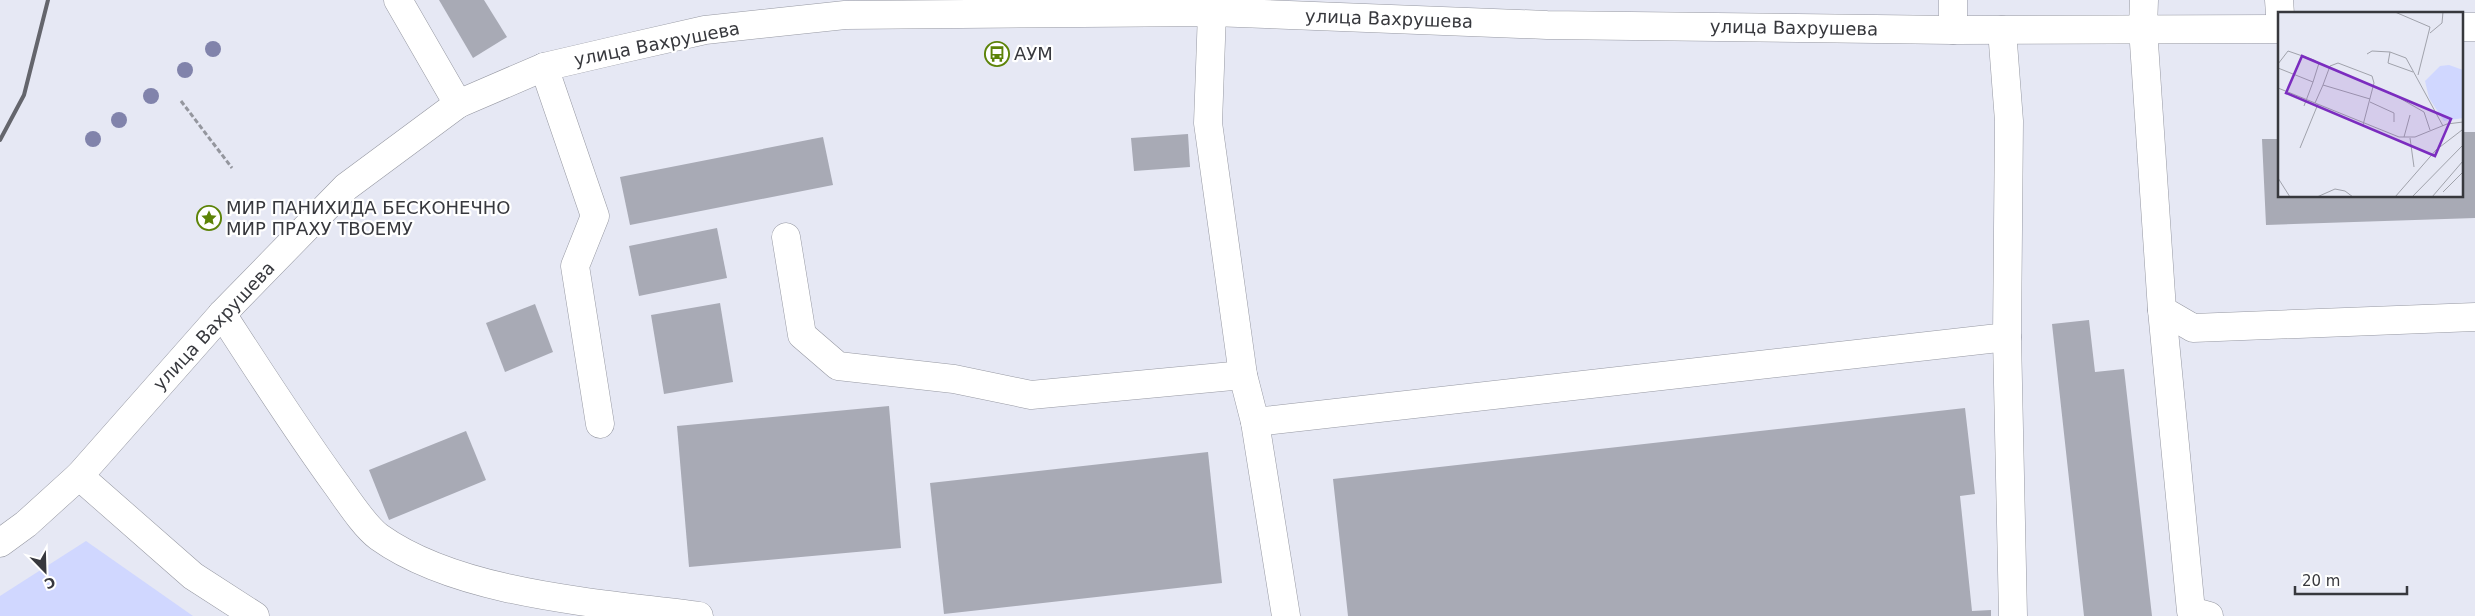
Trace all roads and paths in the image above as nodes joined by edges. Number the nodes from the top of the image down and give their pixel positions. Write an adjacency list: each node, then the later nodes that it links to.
1 (398, 0): 13 (main road)
2 (1953, 0): 9 (main road)
3 (2144, 0): 7 (main road)
4 (1212, 12): 9 (main road, улица Вахрушева); 11 (main road, улица Вахрушева); 20 (main road)
5 (2462, 27): 6 (main road)
6 (2475, 27)
7 (2143, 28): 8 (main road, улица Вахрушева); 10 (main road, улица Вахрушева); 16 (main road)
8 (2278, 29)
9 (1953, 30): 10 (main road, улица Вахрушева)
10 (2002, 30): 19 (main road)
11 (544, 67): 13 (main road, улица Вахрушева); 22 (main road)
12 (182, 101): 14 (path)
13 (458, 104): 17 (main road, улица Вахрушева)
14 (232, 168)
15 (786, 237): 20 (main road)
16 (2162, 310): 18 (main road); 29 (main road)
17 (222, 314): 23 (main road, улица Вахрушева); 26 (main road)
18 (2475, 317)
19 (2007, 337): 21 (main road); 28 (main road)
20 (1243, 375): 21 (main road)
21 (1255, 422): 27 (main road)
22 (600, 424)
23 (79, 476): 24 (main road, улица Вахрушева); 25 (main road)
24 (0, 542)
25 (255, 616)
26 (699, 616)
27 (1286, 616)
28 (2013, 616)
29 (2209, 616)

